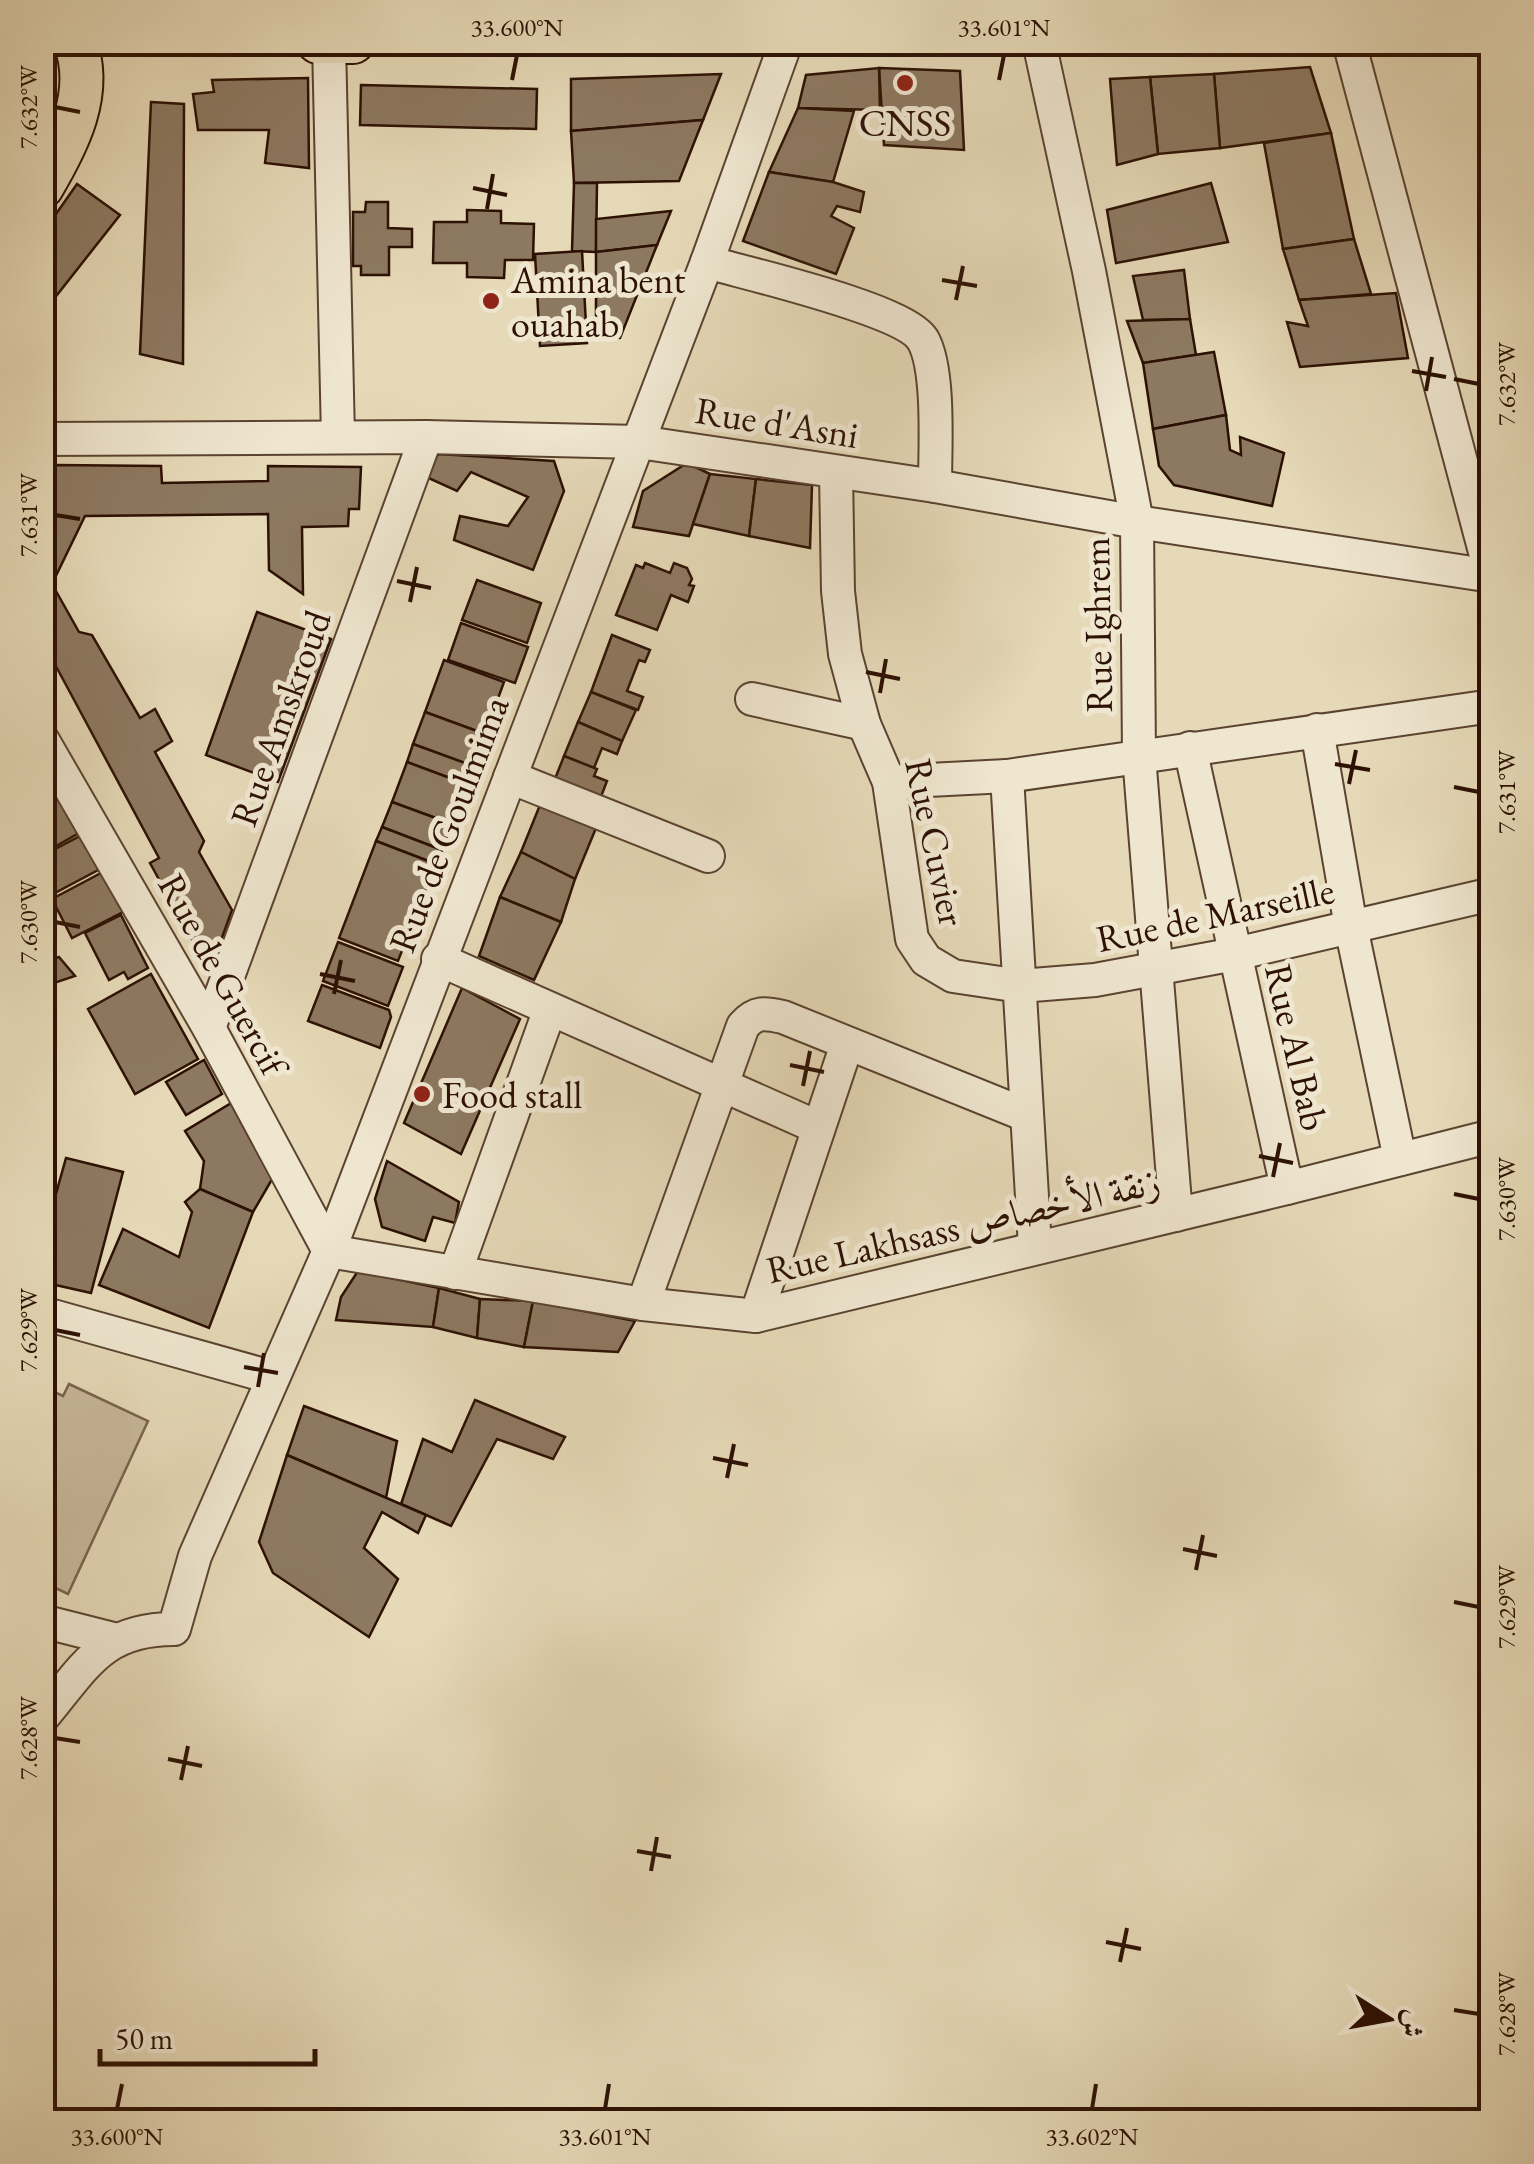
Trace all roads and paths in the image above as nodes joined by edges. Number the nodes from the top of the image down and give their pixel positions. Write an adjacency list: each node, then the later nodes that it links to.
1 (75, 42): 8 (main road); 9 (main road)
2 (318, 42): 7 (main road)
3 (354, 42): 7 (main road)
4 (786, 42): 10 (street, Rue de Goulmima)
5 (1039, 42): 17 (street, Rue Ighrem)
6 (1349, 42): 18 (street)
7 (328, 43): 11 (street)
8 (42, 64)
9 (42, 186)
10 (707, 262): 14 (street, Rue de Goulmima); 16 (street)
11 (338, 437): 12 (street, Rue d'Asni); 13 (street, Rue d'Asni)
12 (426, 437): 14 (street, Rue d'Asni); 38 (street, Rue Amskroud)
13 (42, 439)
14 (639, 442): 15 (street, Rue d'Asni); 27 (street, Rue de Goulmima)
15 (836, 473): 16 (street, Rue d'Asni); 21 (street, Rue Cuvier)
16 (935, 486): 17 (street, Rue d'Asni)
17 (1136, 522): 18 (street, Rue d'Asni); 25 (street, Rue Ighrem)
18 (1491, 577)
19 (752, 699): 21 (street)
20 (1492, 706): 22 (street)
21 (864, 724): 28 (street, Rue Cuvier)
22 (1317, 730): 24 (street); 31 (street)
23 (42, 739): 38 (street, Rue de Guercif)
24 (1190, 748): 25 (street); 32 (street, Rue Al Bab)
25 (1139, 756): 26 (street); 34 (street, Rue Ighrem)
26 (1008, 776): 28 (street); 36 (street)
27 (510, 777): 29 (street); 33 (street, Rue de Goulmima)
28 (889, 782): 35 (street, Rue Cuvier)
29 (708, 856)
30 (1492, 894): 31 (street, Rue de Marseille)
31 (1351, 927): 32 (street, Rue de Marseille); 44 (street)
32 (1235, 954): 34 (street, Rue de Marseille); 45 (street, Rue Al Bab)
33 (438, 959): 37 (street); 48 (street, Rue de Goulmima)
34 (1159, 969): 36 (street, Rue de Marseille); 46 (street, Rue Ighrem)
35 (953, 976): 36 (street, Rue de Marseille)
36 (1020, 986): 41 (street)
37 (550, 1009): 40 (street); 49 (street)
38 (209, 1028): 48 (street, Rue de Guercif)
39 (847, 1044): 40 (street); 41 (street); 42 (street)
40 (721, 1084): 42 (street); 50 (street)
41 (1026, 1115): 47 (street)
42 (818, 1127): 52 (street)
43 (1492, 1136): 44 (street, Rue Lakhsass زنقة الأخصاص)
44 (1400, 1159): 45 (street, Rue Lakhsass زنقة الأخصاص)
45 (1287, 1188): 46 (street, Rue Lakhsass زنقة الأخصاص)
46 (1176, 1215): 47 (street, Rue Lakhsass زنقة الأخصاص)
47 (1035, 1246): 52 (street, Rue Lakhsass زنقة الأخصاص)
48 (328, 1251): 49 (street, Rue Lakhsass زنقة الأخصاص); 53 (street, Rue de Goulmima)
49 (455, 1273): 50 (street, Rue Lakhsass زنقة الأخصاص)
50 (643, 1304): 52 (street, Rue Lakhsass زنقة الأخصاص)
51 (42, 1313): 53 (street)
52 (756, 1316)
53 (272, 1377): 55 (street, Rue de Goulmima)
54 (42, 1621): 55 (street)
55 (113, 1639): 56 (street)
56 (42, 1718)

